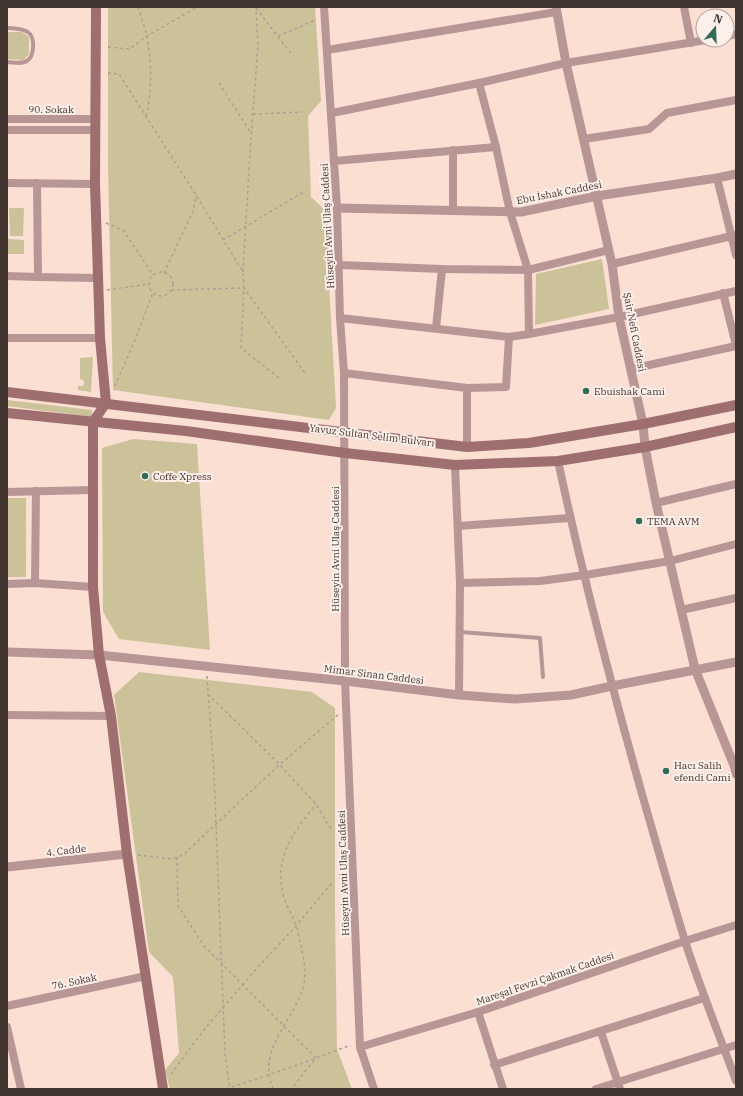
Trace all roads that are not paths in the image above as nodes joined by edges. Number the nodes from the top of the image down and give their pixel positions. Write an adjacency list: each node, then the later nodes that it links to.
1 (96, 7): 15 (main road)
2 (324, 7): 8 (street, Hüseyin Avni Ulaş Caddesi)
3 (684, 7): 7 (street)
4 (556, 9): 8 (street); 10 (street, Şair Nefi Caddesi)
5 (7, 28): 9 (lane)
6 (695, 42): 7 (street)
7 (691, 43): 10 (street)
8 (327, 50): 13 (street, Hüseyin Avni Ulaş Caddesi)
9 (7, 62)
10 (566, 63): 11 (street); 18 (street, Şair Nefi Caddesi)
11 (479, 83): 13 (street); 19 (street)
12 (736, 100): 18 (street)
13 (332, 113): 21 (street, Hüseyin Avni Ulaş Caddesi)
14 (7, 119): 15 (street, 90. Sokak)
15 (96, 119): 17 (main road)
16 (7, 130): 17 (street, 90. Sokak)
17 (96, 130): 26 (main road)
18 (584, 140): 27 (street, Şair Nefi Caddesi)
19 (496, 147): 20 (street); 30 (street)
20 (453, 150): 21 (street); 29 (street)
21 (334, 161): 28 (street, Hüseyin Avni Ulaş Caddesi)
22 (736, 174): 23 (street, Ebu İshak Caddesi)
23 (718, 178): 27 (street, Ebu İshak Caddesi); 31 (street)
24 (7, 183): 25 (street)
25 (37, 183): 26 (street); 39 (street)
26 (95, 184): 40 (main road)
27 (597, 196): 30 (street, Ebu İshak Caddesi); 32 (street, Şair Nefi Caddesi)
28 (337, 208): 29 (street, Ebu İshak Caddesi); 34 (street, Hüseyin Avni Ulaş Caddesi)
29 (453, 211): 30 (street, Ebu İshak Caddesi)
30 (510, 212): 37 (street)
31 (733, 235): 33 (street); 35 (street)
32 (608, 250): 35 (street, Şair Nefi Caddesi); 37 (street)
33 (736, 255)
34 (340, 264): 36 (street); 44 (street, Hüseyin Avni Ulaş Caddesi)
35 (612, 264): 43 (street, Şair Nefi Caddesi)
36 (442, 269): 37 (street); 45 (street)
37 (528, 270): 46 (street)
38 (7, 276): 39 (street)
39 (38, 277): 40 (street)
40 (98, 278): 49 (main road)
41 (736, 291): 42 (street)
42 (723, 293): 43 (street); 50 (street)
43 (620, 317): 46 (street); 51 (street, Şair Nefi Caddesi)
44 (340, 318): 45 (street); 52 (street, Hüseyin Avni Ulaş Caddesi)
45 (436, 328): 47 (street)
46 (528, 334): 47 (street)
47 (509, 337): 53 (street)
48 (7, 338): 49 (street)
49 (100, 338): 55 (main road)
50 (736, 345): 51 (street)
51 (631, 369): 59 (street, Şair Nefi Caddesi)
52 (344, 373): 53 (street); 61 (street, Hüseyin Avni Ulaş Caddesi)
53 (467, 388): 62 (street)
54 (7, 392): 55 (main road, Yavuz Sultan Selim Bulvarı)
55 (106, 402): 58 (main road); 61 (main road, Yavuz Sultan Selim Bulvarı)
56 (736, 405): 59 (main road, Yavuz Sultan Selim Bulvarı)
57 (7, 413): 58 (main road, Yavuz Sultan Selim Bulvarı)
58 (93, 422): 64 (main road, Yavuz Sultan Selim Bulvarı); 68 (main road)
59 (643, 424): 62 (main road, Yavuz Sultan Selim Bulvarı); 63 (street, Şair Nefi Caddesi)
60 (736, 428): 63 (main road, Yavuz Sultan Selim Bulvarı)
61 (345, 431): 62 (main road, Yavuz Sultan Selim Bulvarı); 64 (street, Hüseyin Avni Ulaş Caddesi)
62 (467, 446)
63 (645, 447): 65 (main road, Yavuz Sultan Selim Bulvarı); 71 (street, Şair Nefi Caddesi)
64 (345, 453): 66 (main road, Yavuz Sultan Selim Bulvarı); 89 (street, Hüseyin Avni Ulaş Caddesi)
65 (558, 461): 66 (main road, Yavuz Sultan Selim Bulvarı); 72 (street)
66 (454, 465): 73 (street)
67 (736, 484): 71 (street)
68 (92, 490): 70 (street); 80 (main road)
69 (7, 492): 70 (street)
70 (36, 492): 77 (street)
71 (656, 503): 75 (street, Şair Nefi Caddesi)
72 (570, 518): 73 (street); 76 (street)
73 (458, 526): 78 (street)
74 (736, 544): 75 (street)
75 (670, 561): 76 (street); 82 (street, Şair Nefi Caddesi)
76 (585, 575): 78 (street); 90 (street)
77 (35, 583): 79 (street); 80 (street)
78 (460, 583): 83 (street)
79 (7, 584)
80 (93, 587): 85 (main road)
81 (736, 598): 82 (street)
82 (681, 610): 87 (street, Şair Nefi Caddesi)
83 (460, 632): 88 (lane); 91 (street)
84 (7, 652): 85 (street, Mimar Sinan Caddesi)
85 (99, 655): 89 (street, Mimar Sinan Caddesi); 93 (main road)
86 (736, 662): 87 (street, Mimar Sinan Caddesi)
87 (695, 669): 90 (street, Mimar Sinan Caddesi); 94 (street, Şair Nefi Caddesi)
88 (543, 677)
89 (345, 681): 91 (street, Mimar Sinan Caddesi); 106 (street, Hüseyin Avni Ulaş Caddesi)
90 (612, 686): 91 (street, Mimar Sinan Caddesi); 98 (street)
91 (459, 695)
92 (7, 715): 93 (street)
93 (111, 716): 95 (main road)
94 (736, 774)
95 (127, 854): 96 (street, 4. Cadde); 99 (main road)
96 (7, 868)
97 (736, 925): 98 (street, Mareşal Fevzi Çakmak Caddesi)
98 (685, 941): 100 (street); 102 (street, Mareşal Fevzi Çakmak Caddesi)
99 (146, 976): 101 (street, 76. Sokak); 111 (main road)
100 (704, 998): 104 (street); 107 (street)
101 (7, 1006)
102 (478, 1012): 106 (street, Mareşal Fevzi Çakmak Caddesi); 108 (street)
103 (7, 1027): 112 (street)
104 (601, 1032): 108 (street); 110 (street)
105 (736, 1045): 107 (street)
106 (360, 1047): 113 (street, Hüseyin Avni Ulaş Caddesi)
107 (725, 1048): 109 (street); 110 (street)
108 (494, 1065): 114 (street)
109 (736, 1081)
110 (619, 1085): 115 (street)
111 (163, 1087)
112 (21, 1089)
113 (374, 1089)
114 (503, 1089)
115 (596, 1089)

